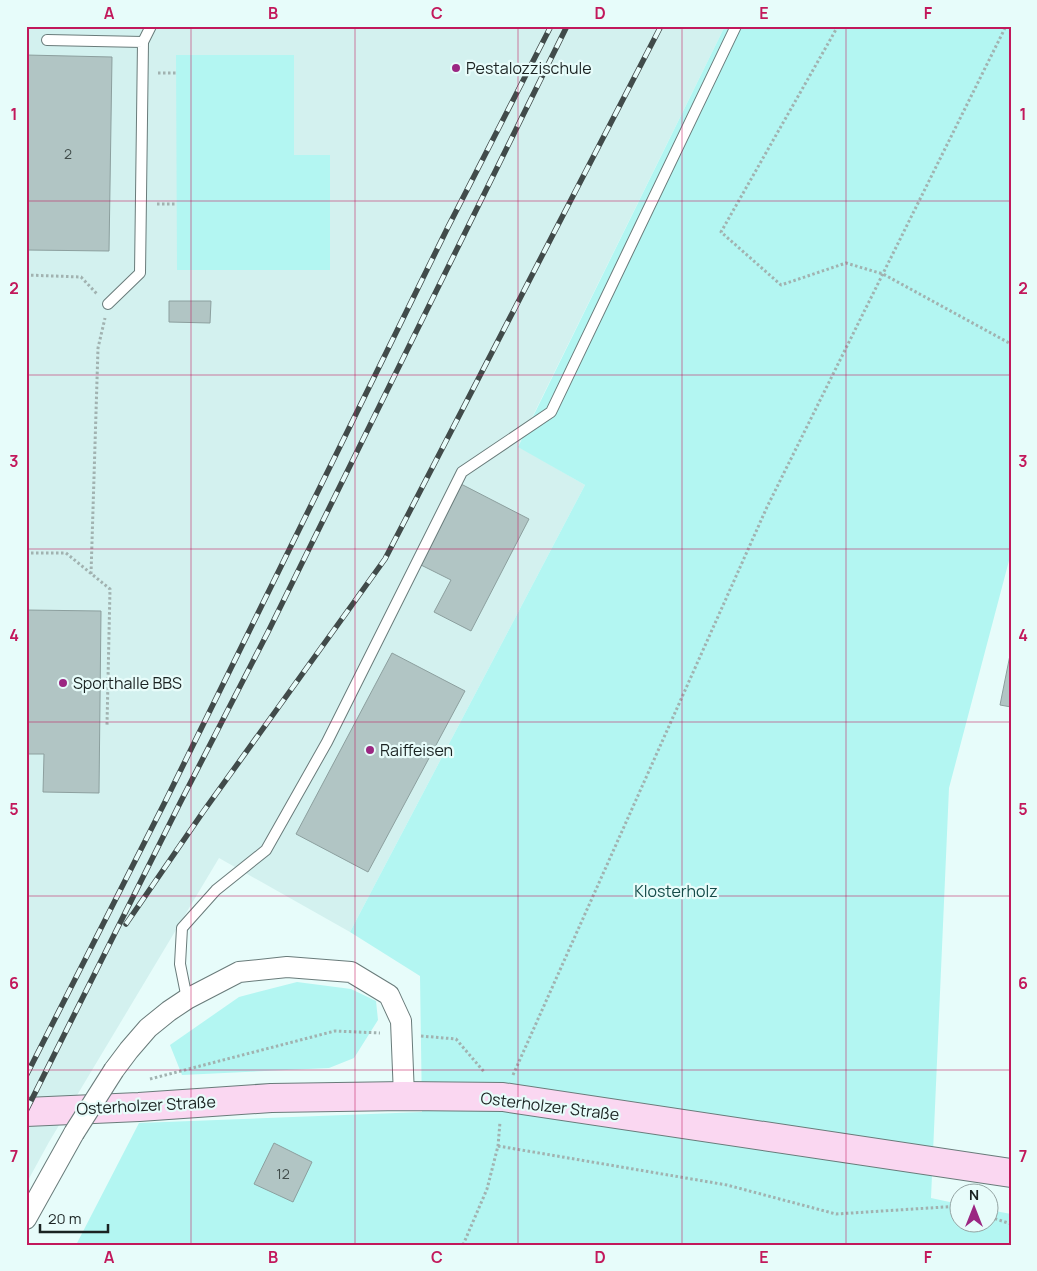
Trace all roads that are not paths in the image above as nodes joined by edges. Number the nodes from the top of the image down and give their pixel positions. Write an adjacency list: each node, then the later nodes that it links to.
1 (151, 26): 4 (lane)
2 (736, 26): 6 (lane)
3 (47, 40): 4 (lane)
4 (143, 42): 5 (lane)
5 (108, 304)
6 (187, 999): 7 (street); 10 (street, bridge)
7 (404, 1096): 8 (street, Osterholzer Straße); 9 (street, Osterholzer Straße)
8 (26, 1112)
9 (1011, 1173)
10 (26, 1219)

